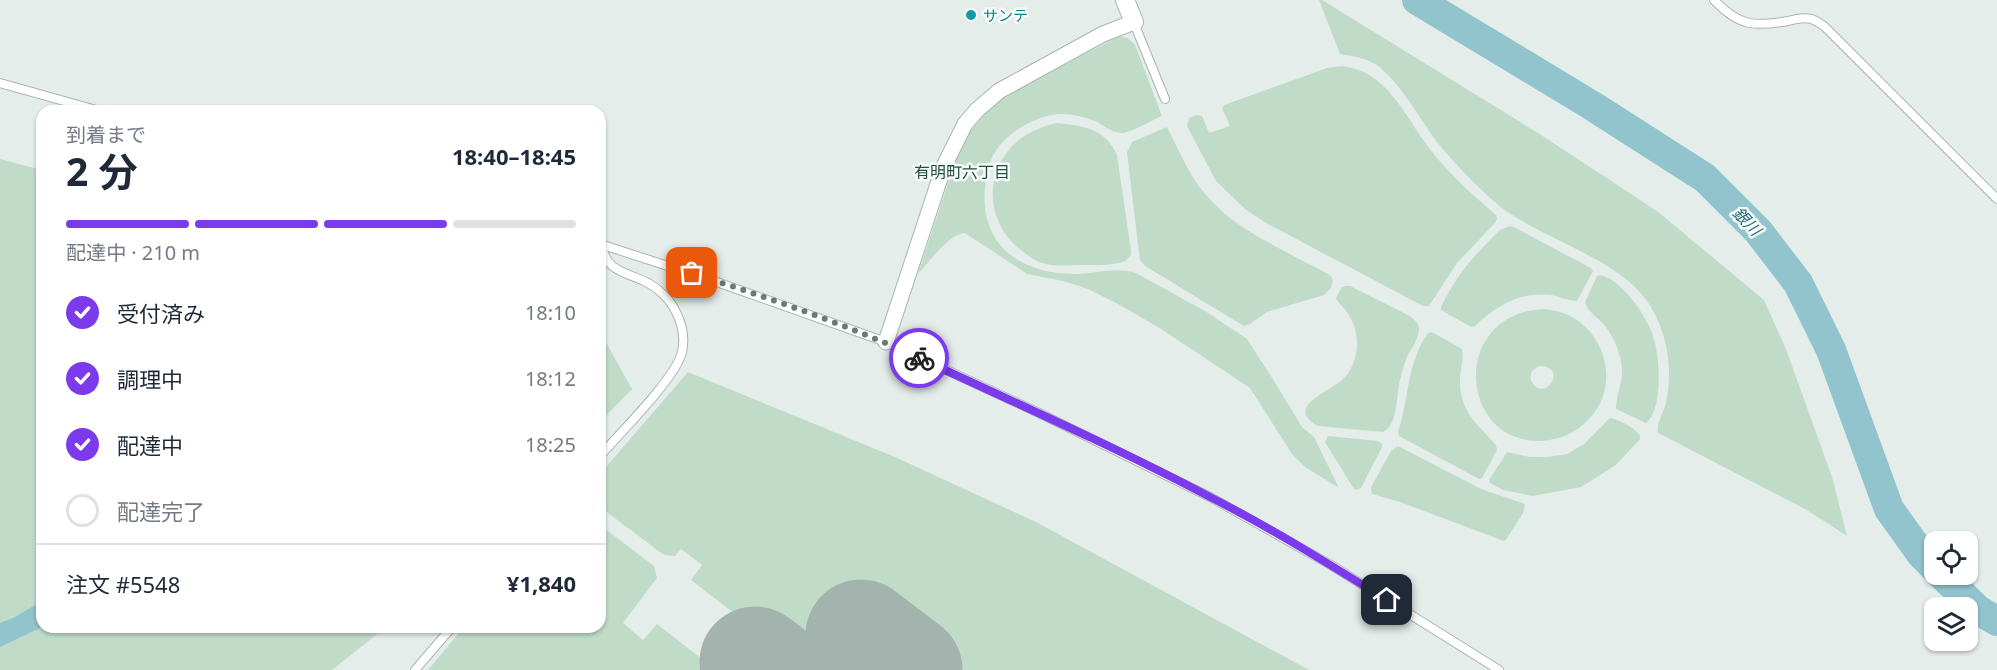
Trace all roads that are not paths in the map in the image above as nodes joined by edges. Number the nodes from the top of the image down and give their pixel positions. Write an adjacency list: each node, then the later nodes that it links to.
1 (1125, 0): 3 (street)
2 (1714, 0): 7 (lane)
3 (1134, 22): 5 (lane); 10 (street)
4 (0, 83): 6 (lane)
5 (1165, 99)
6 (79, 105)
7 (1997, 199)
8 (606, 247): 10 (lane)
9 (606, 259): 11 (lane)
10 (886, 342): 14 (lane)
11 (606, 449)
12 (447, 633): 13 (lane)
13 (415, 670)
14 (1499, 670)

